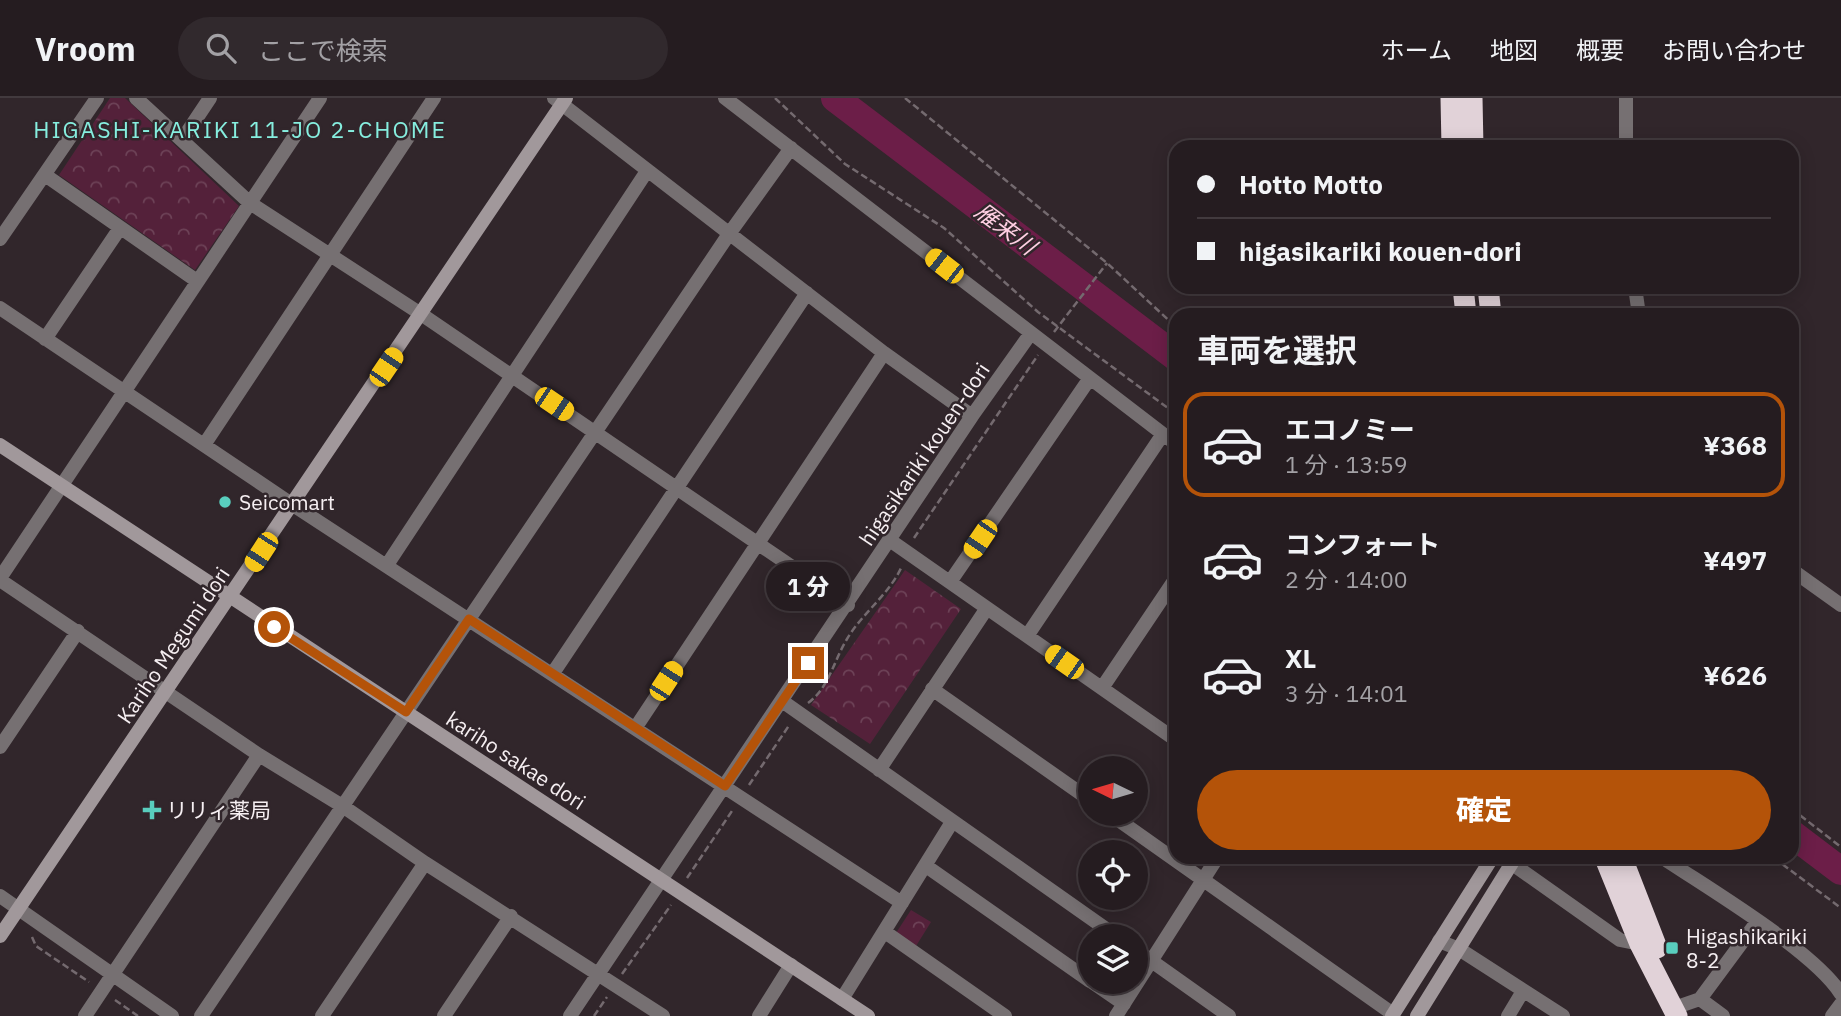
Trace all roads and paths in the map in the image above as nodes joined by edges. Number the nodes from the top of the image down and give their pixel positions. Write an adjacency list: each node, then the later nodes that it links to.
1 (97, 98): 19 (street)
2 (136, 98): 13 (street)
3 (210, 98): 13 (street)
4 (320, 98): 20 (street)
5 (434, 98): 24 (street)
6 (725, 98): 17 (street)
7 (775, 98): 31 (path)
8 (905, 98): 25 (path)
9 (1451, 98): 14 (highway)
10 (1472, 98): 15 (highway)
11 (1626, 98): 16 (street)
12 (560, 100): 18 (street); 29 (street, Kariho Megumi dori)
13 (182, 140): 20 (street)
14 (1452, 140)
15 (1473, 140)
16 (1626, 140)
17 (791, 148): 22 (street); 32 (street)
18 (647, 171): 22 (street); 37 (street)
19 (45, 175): 21 (street); 23 (street)
20 (250, 203): 24 (street); 26 (street)
21 (120, 228): 26 (street); 34 (street)
22 (729, 234): 27 (street); 42 (street)
23 (0, 239)
24 (331, 255): 29 (street); 45 (street)
25 (1107, 263): 30 (path); 31 (path)
26 (197, 281): 39 (street)
27 (807, 293): 36 (street); 48 (street)
28 (0, 308): 34 (street)
29 (421, 314): 37 (street); 49 (street, Kariho Megumi dori)
30 (1169, 321)
31 (1057, 328): 33 (path); 40 (path)
32 (1031, 333): 38 (street); 41 (street, higasikariki kouen-dori)
33 (1050, 337)
34 (45, 339): 39 (street)
35 (1041, 350): 52 (path)
36 (884, 353): 41 (street); 51 (street)
37 (513, 377): 42 (street); 54 (street)
38 (1090, 378): 43 (street); 57 (street)
39 (124, 392): 45 (street); 47 (street)
40 (1169, 409)
41 (972, 416): 50 (street, higasikariki kouen-dori)
42 (595, 432): 48 (street); 63 (street)
43 (1163, 434): 44 (street); 65 (street)
44 (1169, 439)
45 (204, 444): 49 (street)
46 (0, 445): 47 (street, kariho sakae dori)
47 (62, 486): 56 (street); 59 (street, kariho sakae dori)
48 (677, 487): 51 (street); 66 (street)
49 (293, 505): 54 (street); 59 (street, Kariho Megumi dori)
50 (891, 541): 57 (street); 60 (street, higasikariki kouen-dori)
51 (759, 542): 60 (street); 74 (street)
52 (910, 544)
53 (903, 555): 71 (path)
54 (387, 565): 63 (street)
55 (1799, 575): 61 (street)
56 (0, 579): 64 (street)
57 (950, 582): 62 (street)
58 (1169, 588): 67 (street)
59 (230, 599): 69 (street, Kariho Megumi dori); 72 (street, kariho sakae dori)
60 (848, 605): 70 (street, higasikariki kouen-dori)
61 (1841, 605)
62 (987, 608): 65 (street); 68 (street)
63 (469, 619): 66 (street); 72 (street)
64 (78, 631): 69 (street); 76 (street)
65 (1027, 636): 67 (street)
66 (552, 673): 74 (street)
67 (1102, 688): 75 (street)
68 (932, 689): 78 (street); 81 (street)
69 (167, 692): 77 (street); 106 (street, Kariho Megumi dori)
70 (782, 701): 78 (street); 79 (street, higasikariki kouen-dori)
71 (802, 707)
72 (406, 712): 83 (street); 102 (street, kariho sakae dori)
73 (795, 718): 80 (path)
74 (636, 727): 79 (street)
75 (1169, 734)
76 (0, 747)
77 (259, 755): 83 (street); 122 (street)
78 (879, 770): 85 (street)
79 (725, 786): 102 (street, higasikariki kouen-dori); 104 (street)
80 (745, 792)
81 (1078, 792)
82 (738, 802): 100 (path)
83 (344, 807): 89 (street); 139 (street)
84 (1799, 814): 87 (path)
85 (952, 822): 99 (street); 110 (street)
86 (1127, 826): 88 (street)
87 (1841, 847)
88 (1169, 855)
89 (425, 863): 108 (street); 140 (street)
90 (1183, 864): 101 (street)
91 (1213, 864): 101 (street)
92 (1488, 864): 114 (street)
93 (1511, 864): 116 (street)
94 (1518, 864): 115 (street)
95 (1607, 864): 115 (highway)
96 (1624, 864): 134 (highway)
97 (1672, 864): 109 (street)
98 (1782, 864): 105 (path)
99 (926, 866): 104 (street); 120 (street)
100 (689, 876)
101 (1203, 878): 118 (street); 135 (street)
102 (661, 881): 119 (street, kariho sakae dori); 121 (street, higasikariki kouen-dori)
103 (0, 896): 106 (street)
104 (902, 903): 112 (street)
105 (1841, 908)
106 (18, 909): 113 (street, Kariho Megumi dori); 122 (street)
107 (668, 910): 123 (path)
108 (511, 916): 121 (street); 141 (street)
109 (1757, 922): 128 (street); 131 (street)
110 (1099, 924)
111 (29, 932): 124 (path)
112 (885, 932): 130 (street); 147 (street)
113 (0, 936)
114 (1439, 941): 116 (street); 135 (street)
115 (1640, 944): 134 (highway)
116 (1459, 949): 126 (street); 149 (street)
117 (1148, 958): 118 (street)
118 (1151, 960): 133 (street); 148 (street)
119 (791, 965): 130 (street, kariho sakae dori); 145 (street)
120 (1078, 972)
121 (599, 974): 142 (street, higasikariki kouen-dori); 144 (street)
122 (113, 975): 136 (street); 138 (street)
123 (619, 979)
124 (95, 986)
125 (611, 990): 143 (path)
126 (1524, 991): 150 (street); 151 (street)
127 (1104, 994): 133 (street)
128 (1841, 994)
129 (108, 996): 137 (path)
130 (842, 999): 146 (street, kariho sakae dori)
131 (1700, 999): 134 (street); 152 (street)
132 (1841, 1004): 153 (street)
133 (1120, 1010)
134 (1675, 1012)
135 (1393, 1015)
136 (85, 1016)
137 (138, 1016)
138 (172, 1016)
139 (201, 1016)
140 (322, 1016)
141 (444, 1016)
142 (570, 1016)
143 (594, 1016)
144 (663, 1016)
145 (759, 1016)
146 (869, 1016)
147 (1005, 1016)
148 (1229, 1016)
149 (1417, 1016)
150 (1508, 1016)
151 (1563, 1016)
152 (1723, 1016)
153 (1832, 1016)

